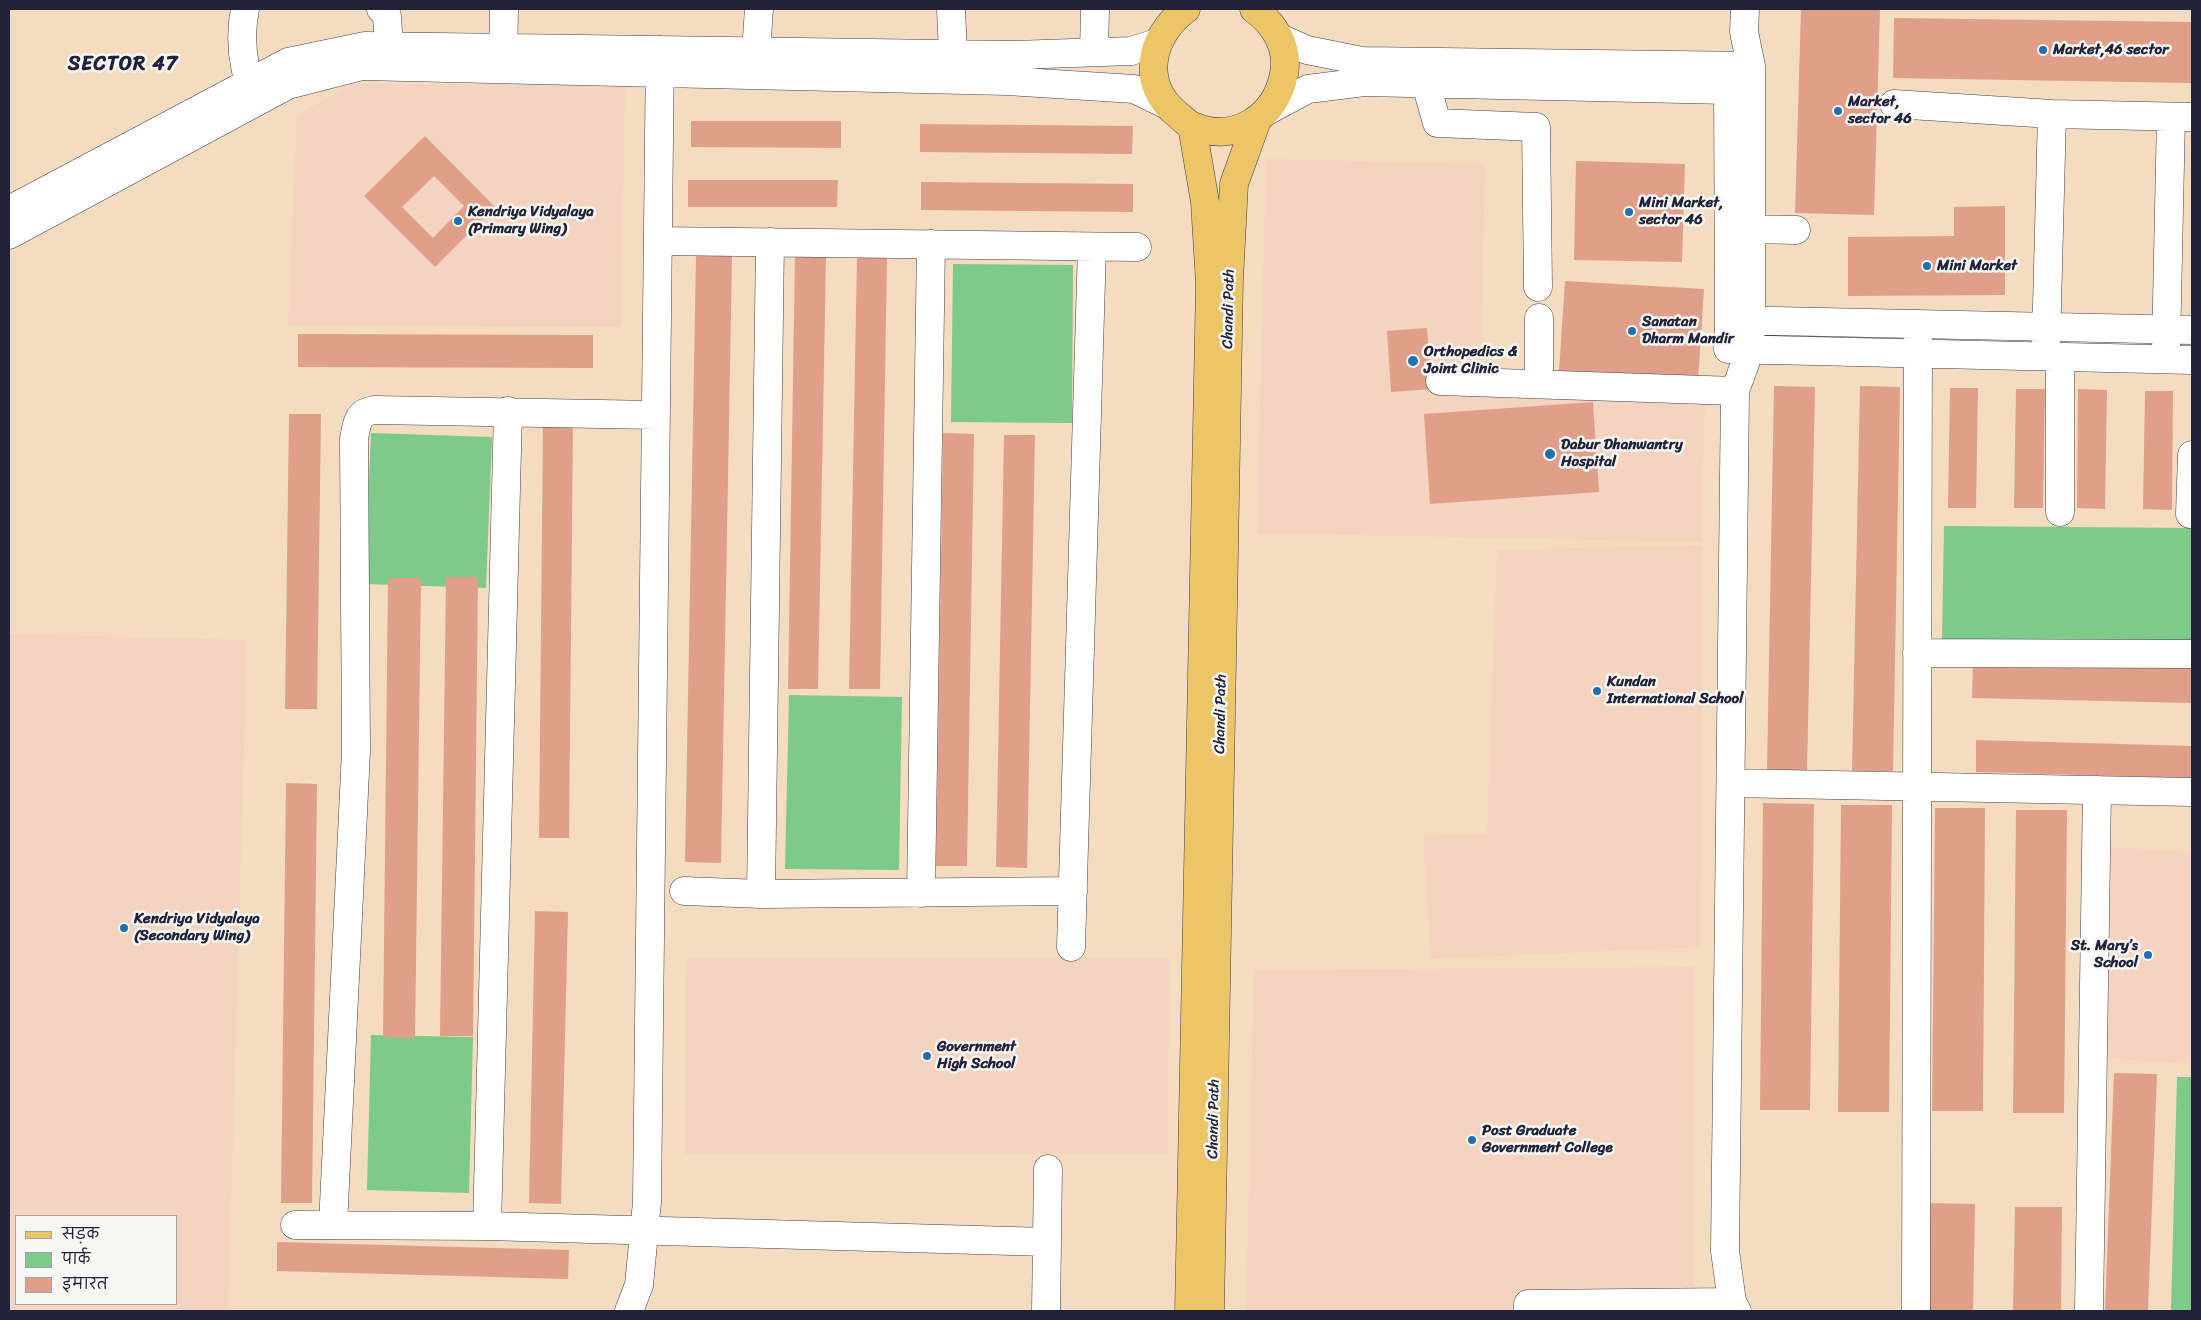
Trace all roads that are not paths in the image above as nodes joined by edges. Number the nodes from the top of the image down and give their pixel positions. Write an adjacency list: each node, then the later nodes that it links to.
1 (244, 9): 20 (street)
2 (380, 9): 15 (street)
3 (504, 9): 16 (street)
4 (759, 9): 12 (street)
5 (952, 9): 14 (street)
6 (1095, 9): 13 (street)
7 (1186, 9): 11 (main road)
8 (1254, 9): 10 (main road)
9 (1745, 20): 18 (street)
10 (1280, 38): 18 (street); 24 (main road, Chandi Path)
11 (1157, 43): 13 (street); 21 (main road)
12 (756, 51): 14 (street); 17 (street)
13 (1094, 52): 14 (street)
14 (953, 54)
15 (390, 57): 16 (street); 20 (street)
16 (503, 59): 17 (street)
17 (660, 62): 21 (street); 32 (street)
18 (1740, 77): 19 (street); 29 (street); 39 (street)
19 (1426, 84): 24 (street); 37 (street)
20 (252, 93): 27 (street)
21 (1164, 104): 26 (main road)
22 (1894, 104): 23 (street)
23 (2052, 114): 25 (street); 41 (street)
24 (1262, 116): 26 (main road); 77 (main road, Chandi Path)
25 (2182, 117): 42 (street)
26 (1192, 126): 76 (main road, Chandi Path)
27 (130, 169): 28 (street); 31 (street)
28 (9, 210)
29 (1751, 229): 30 (street); 39 (street)
30 (1796, 230)
31 (9, 236)
32 (658, 241): 33 (street); 52 (street)
33 (770, 242): 34 (street); 65 (street)
34 (931, 244): 35 (street); 64 (street)
35 (1092, 247): 36 (street); 63 (street)
36 (1137, 247)
37 (1538, 287)
38 (1539, 318): 50 (street)
39 (1740, 320): 40 (street); 43 (street)
40 (1918, 324): 41 (street); 44 (street)
41 (2046, 327): 42 (street); 45 (street)
42 (2179, 330): 46 (street)
43 (1739, 349): 44 (street); 49 (street)
44 (1918, 354): 45 (street); 56 (street)
45 (2053, 357): 46 (street); 54 (street)
46 (2165, 359): 47 (street)
47 (2192, 360)
48 (1440, 381): 50 (street)
49 (1737, 383): 50 (street); 58 (street)
50 (1539, 384)
51 (508, 411): 52 (street); 69 (street); 70 (street)
52 (656, 415): 71 (street)
53 (2192, 455): 55 (street)
54 (2060, 512)
55 (2190, 514)
56 (1917, 653): 57 (street); 59 (street)
57 (2192, 654)
58 (1731, 783): 59 (street); 73 (street)
59 (1917, 786): 60 (street); 79 (street)
60 (2097, 790): 61 (street); 80 (street)
61 (2192, 792)
62 (684, 891): 65 (street)
63 (1073, 891): 64 (street); 66 (street)
64 (920, 893): 65 (street)
65 (761, 894)
66 (1071, 947)
67 (1048, 1169): 72 (street)
68 (295, 1225): 69 (street)
69 (333, 1225): 70 (street)
70 (486, 1226): 71 (street)
71 (644, 1229): 72 (street); 74 (street)
72 (1047, 1242): 75 (street)
73 (1734, 1306): 78 (street)
74 (629, 1311)
75 (1046, 1311)
76 (1189, 1311)
77 (1210, 1311)
78 (1528, 1311)
79 (1916, 1311)
80 (2089, 1311)

